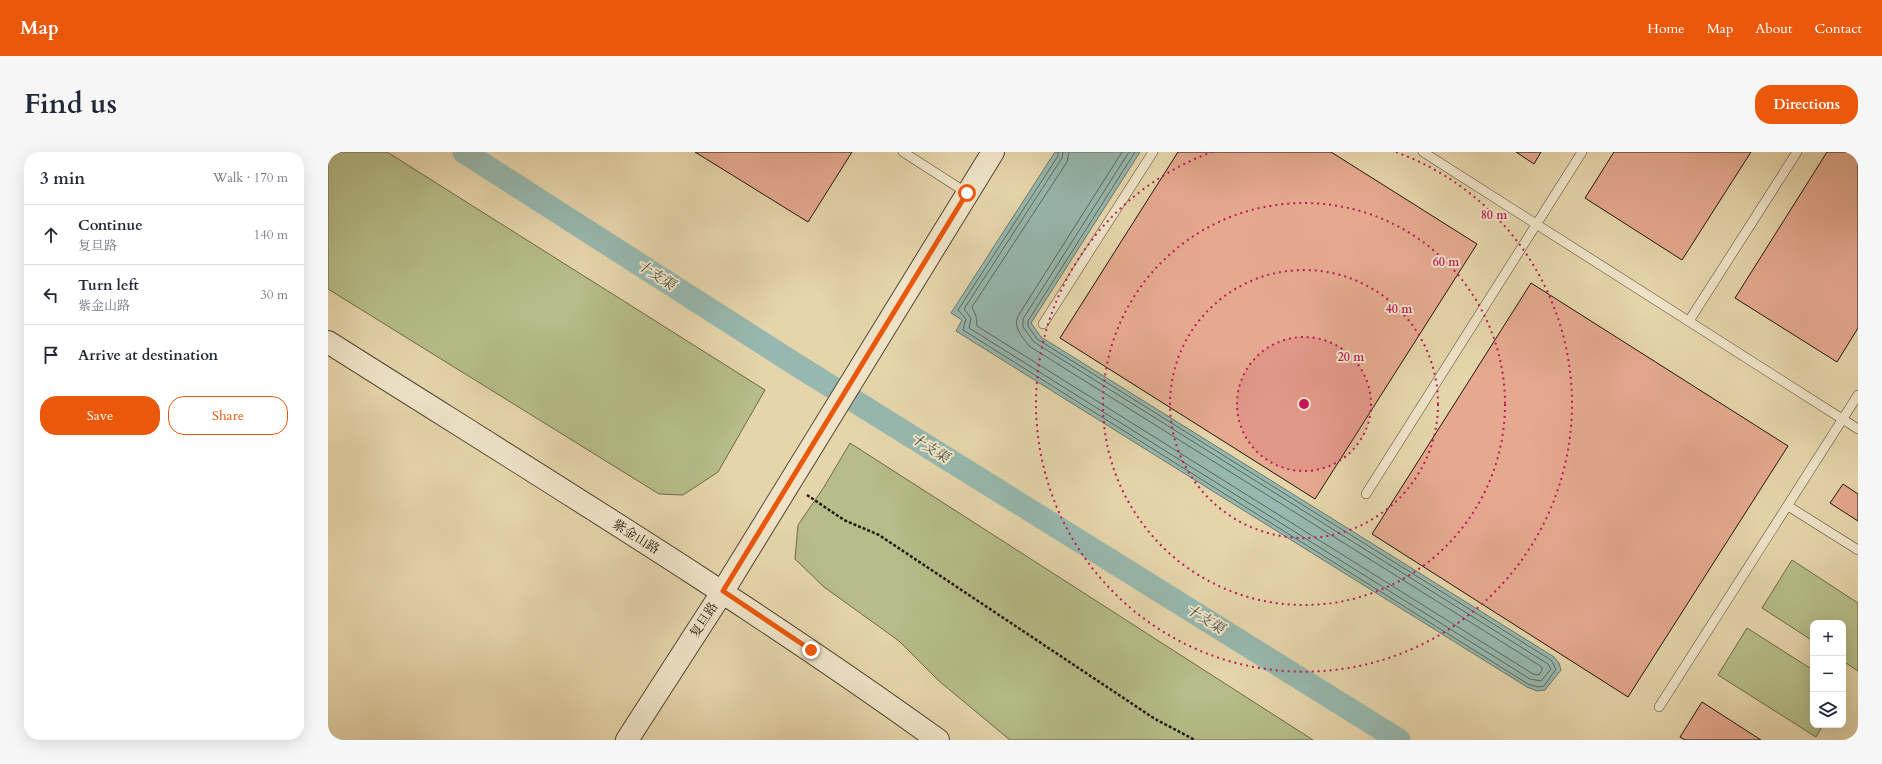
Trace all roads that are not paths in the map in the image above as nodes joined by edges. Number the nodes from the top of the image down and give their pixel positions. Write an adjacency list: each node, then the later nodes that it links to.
1 (903, 152): 7 (lane)
2 (992, 152): 7 (street, 复旦路)
3 (1153, 152): 10 (lane)
4 (1423, 152): 8 (lane)
5 (1582, 152): 8 (lane)
6 (1797, 152): 9 (lane)
7 (967, 193): 18 (street, 复旦路)
8 (1536, 224): 9 (lane); 15 (lane)
9 (1689, 321): 13 (lane)
10 (1043, 324)
11 (328, 342): 18 (street, 紫金山路)
12 (1858, 395): 13 (lane)
13 (1843, 419): 14 (lane); 16 (lane)
14 (1858, 429)
15 (1366, 494)
16 (1788, 506): 17 (lane); 19 (lane)
17 (1858, 550)
18 (723, 591): 20 (street, 复旦路); 21 (street, 紫金山路)
19 (1659, 707)
20 (627, 740)
21 (938, 740)

